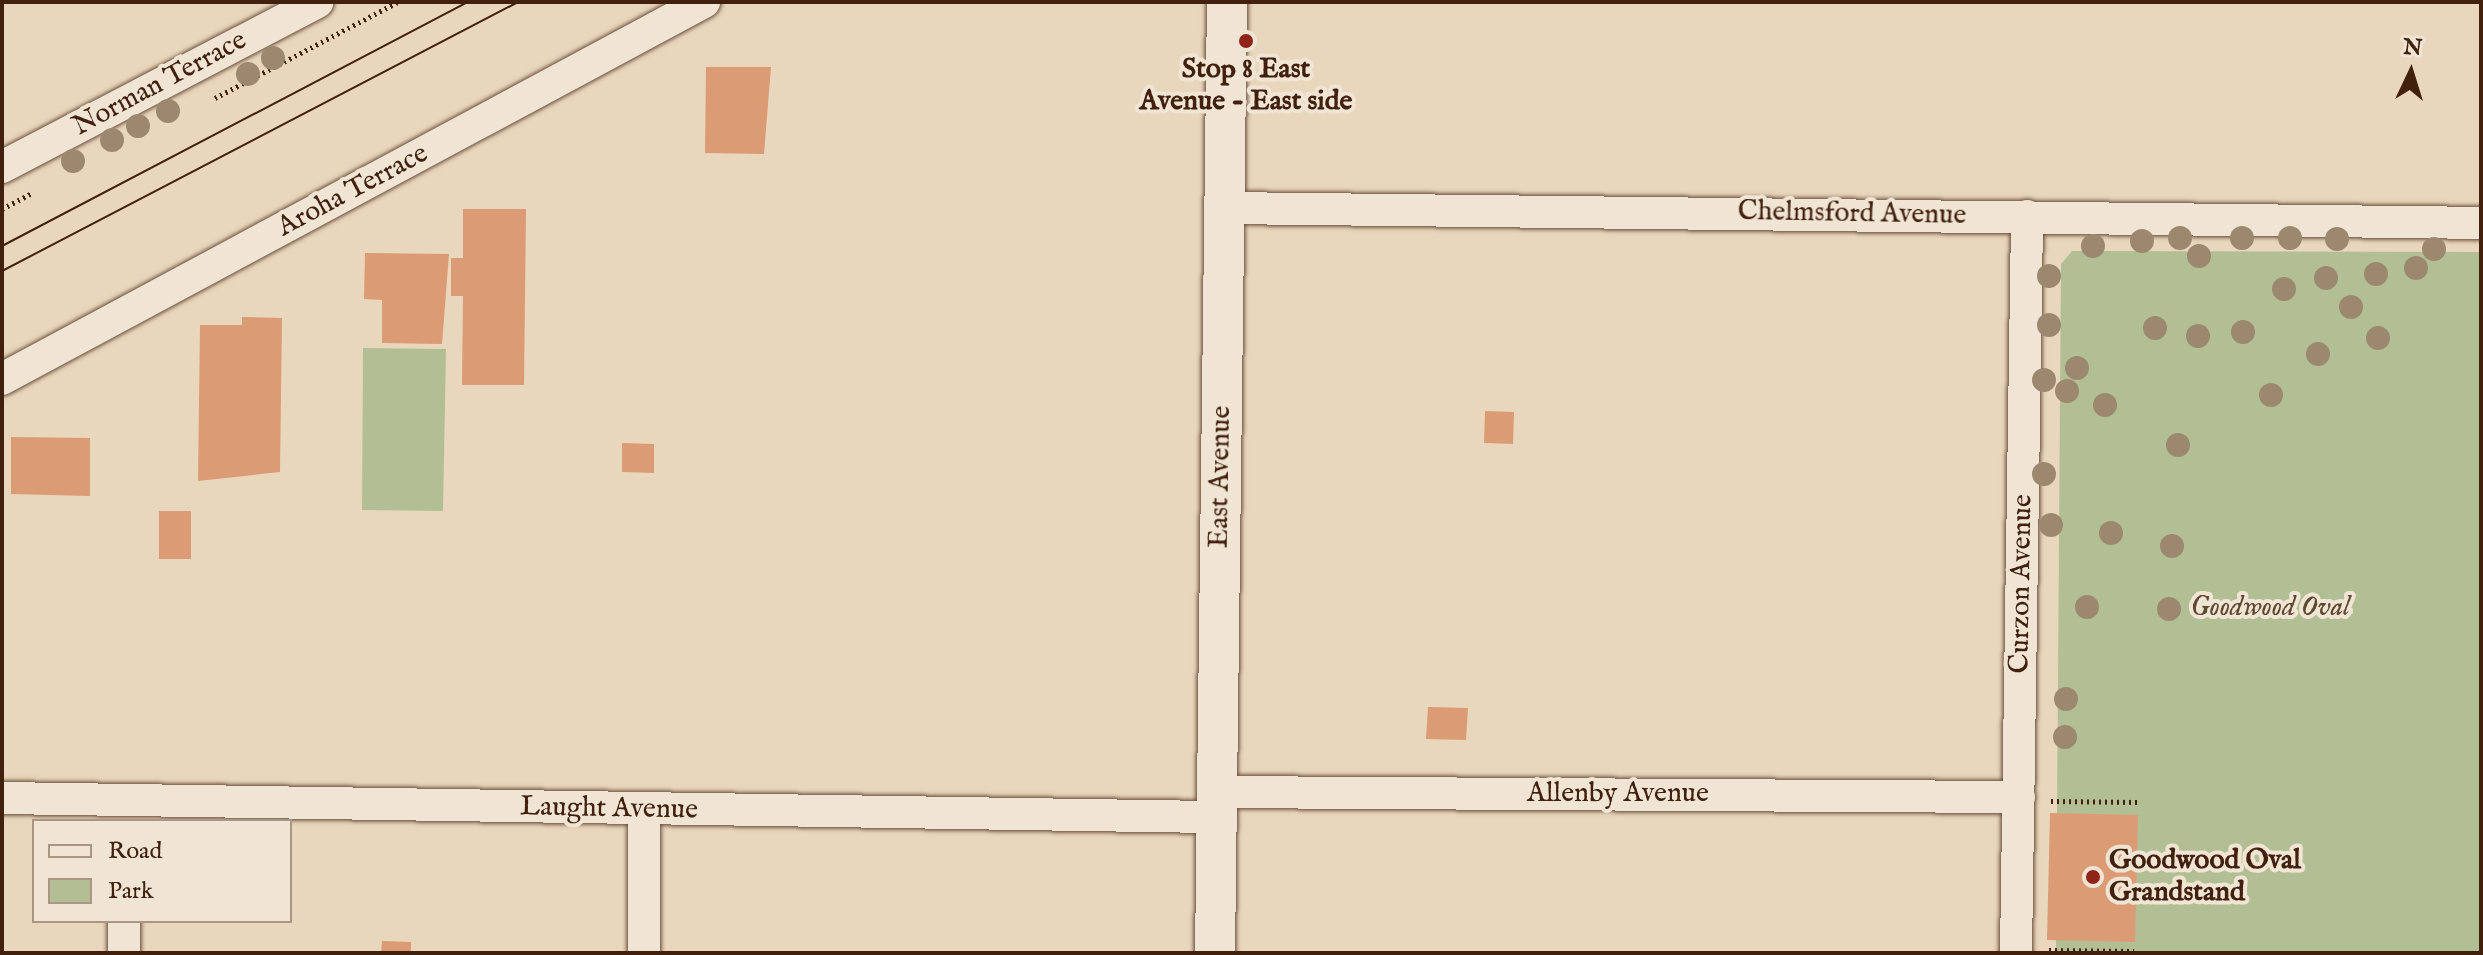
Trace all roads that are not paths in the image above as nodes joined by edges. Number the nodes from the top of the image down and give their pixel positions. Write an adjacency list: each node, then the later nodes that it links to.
1 (318, 2): 4 (street, Norman Terrace)
2 (704, 2): 8 (street, Aroha Terrace)
3 (1227, 2): 5 (street, East Avenue)
4 (2, 167)
5 (1224, 208): 6 (street, Chelmsford Avenue); 11 (street, East Avenue)
6 (2027, 216): 7 (street, Chelmsford Avenue); 10 (street, Curzon Avenue)
7 (2481, 223)
8 (2, 379)
9 (2, 798): 12 (street, Laught Avenue)
10 (2019, 799): 11 (street, Allenby Avenue); 15 (street, Curzon Avenue)
11 (1217, 804): 13 (street, Laught Avenue); 18 (street, East Avenue)
12 (126, 810): 13 (street, Laught Avenue)
13 (644, 810): 17 (street)
14 (124, 923): 16 (street)
15 (2016, 951)
16 (124, 953)
17 (644, 953)
18 (1215, 953)

